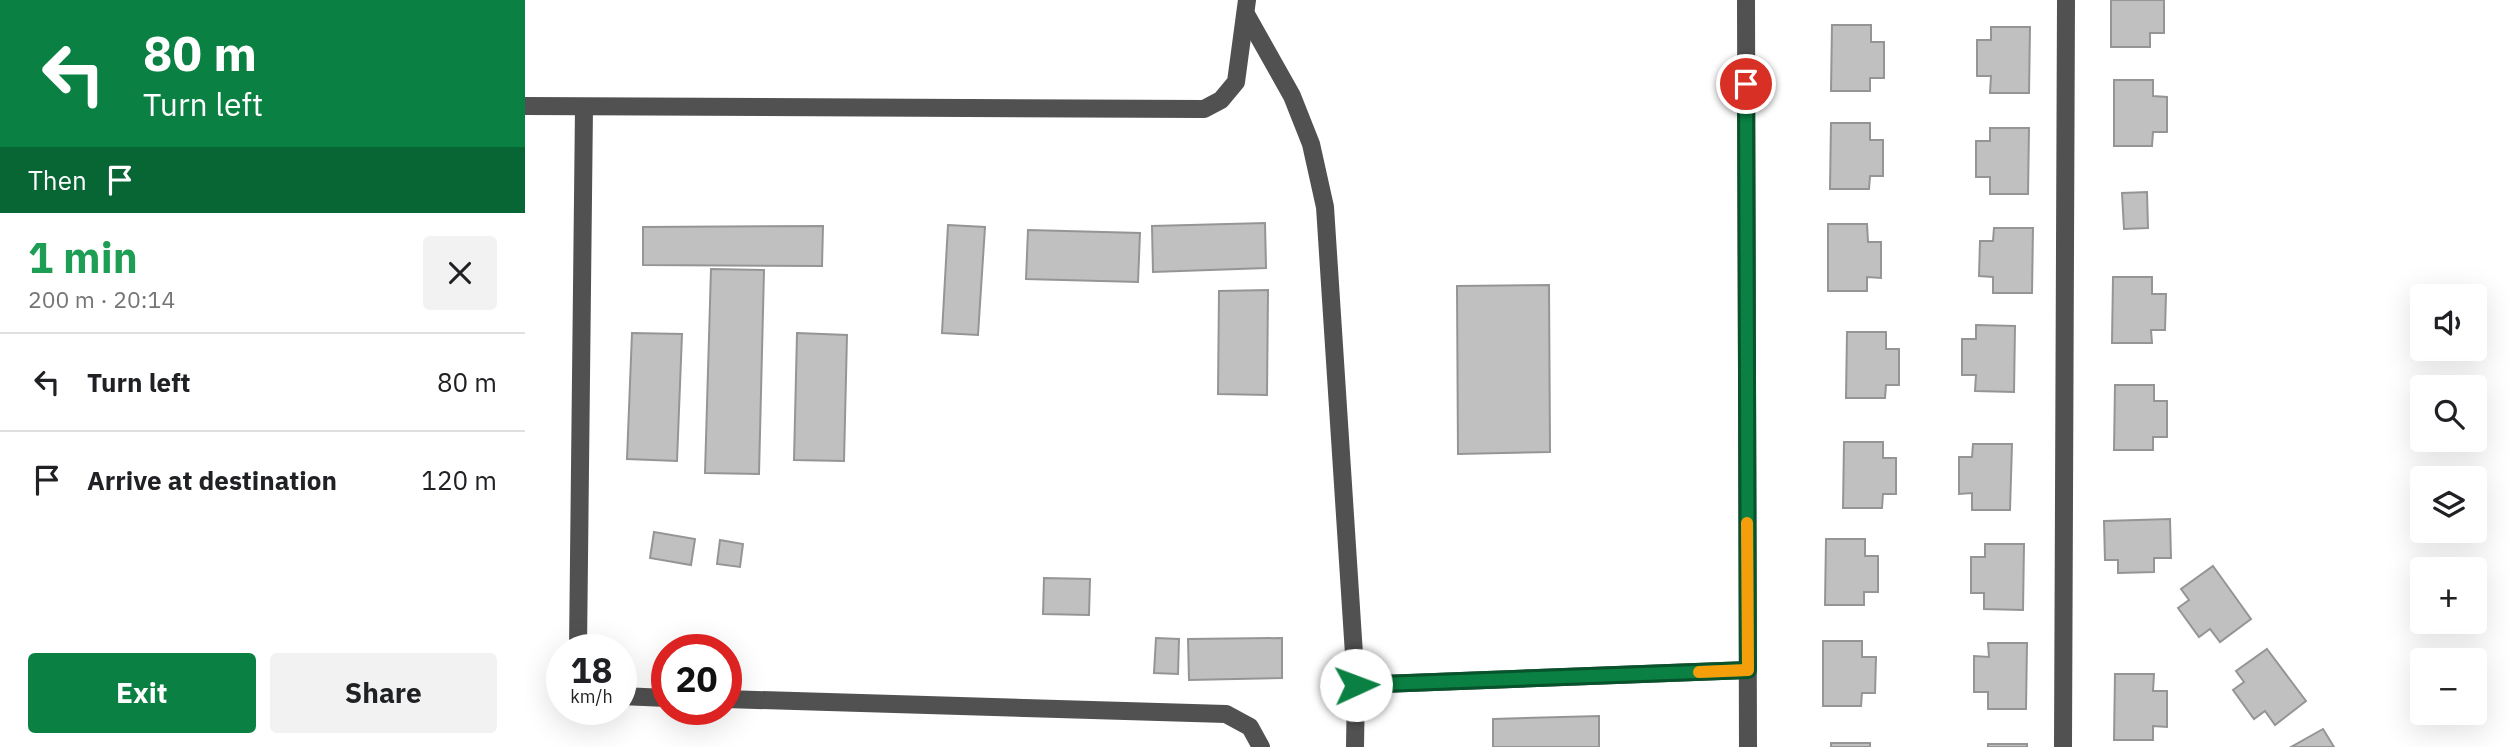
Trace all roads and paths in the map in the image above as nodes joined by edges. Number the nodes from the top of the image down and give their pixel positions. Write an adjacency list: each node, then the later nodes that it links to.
1 (1746, 0): 7 (street)
2 (2066, 0): 13 (street)
3 (1247, 8): 5 (street); 8 (street)
4 (525, 106): 5 (street)
5 (584, 107): 6 (street)
6 (577, 634)
7 (1748, 670): 8 (street); 12 (street)
8 (1356, 685): 11 (street)
9 (742, 699): 10 (street)
10 (1261, 747)
11 (1355, 747)
12 (1748, 747)
13 (2063, 747)

